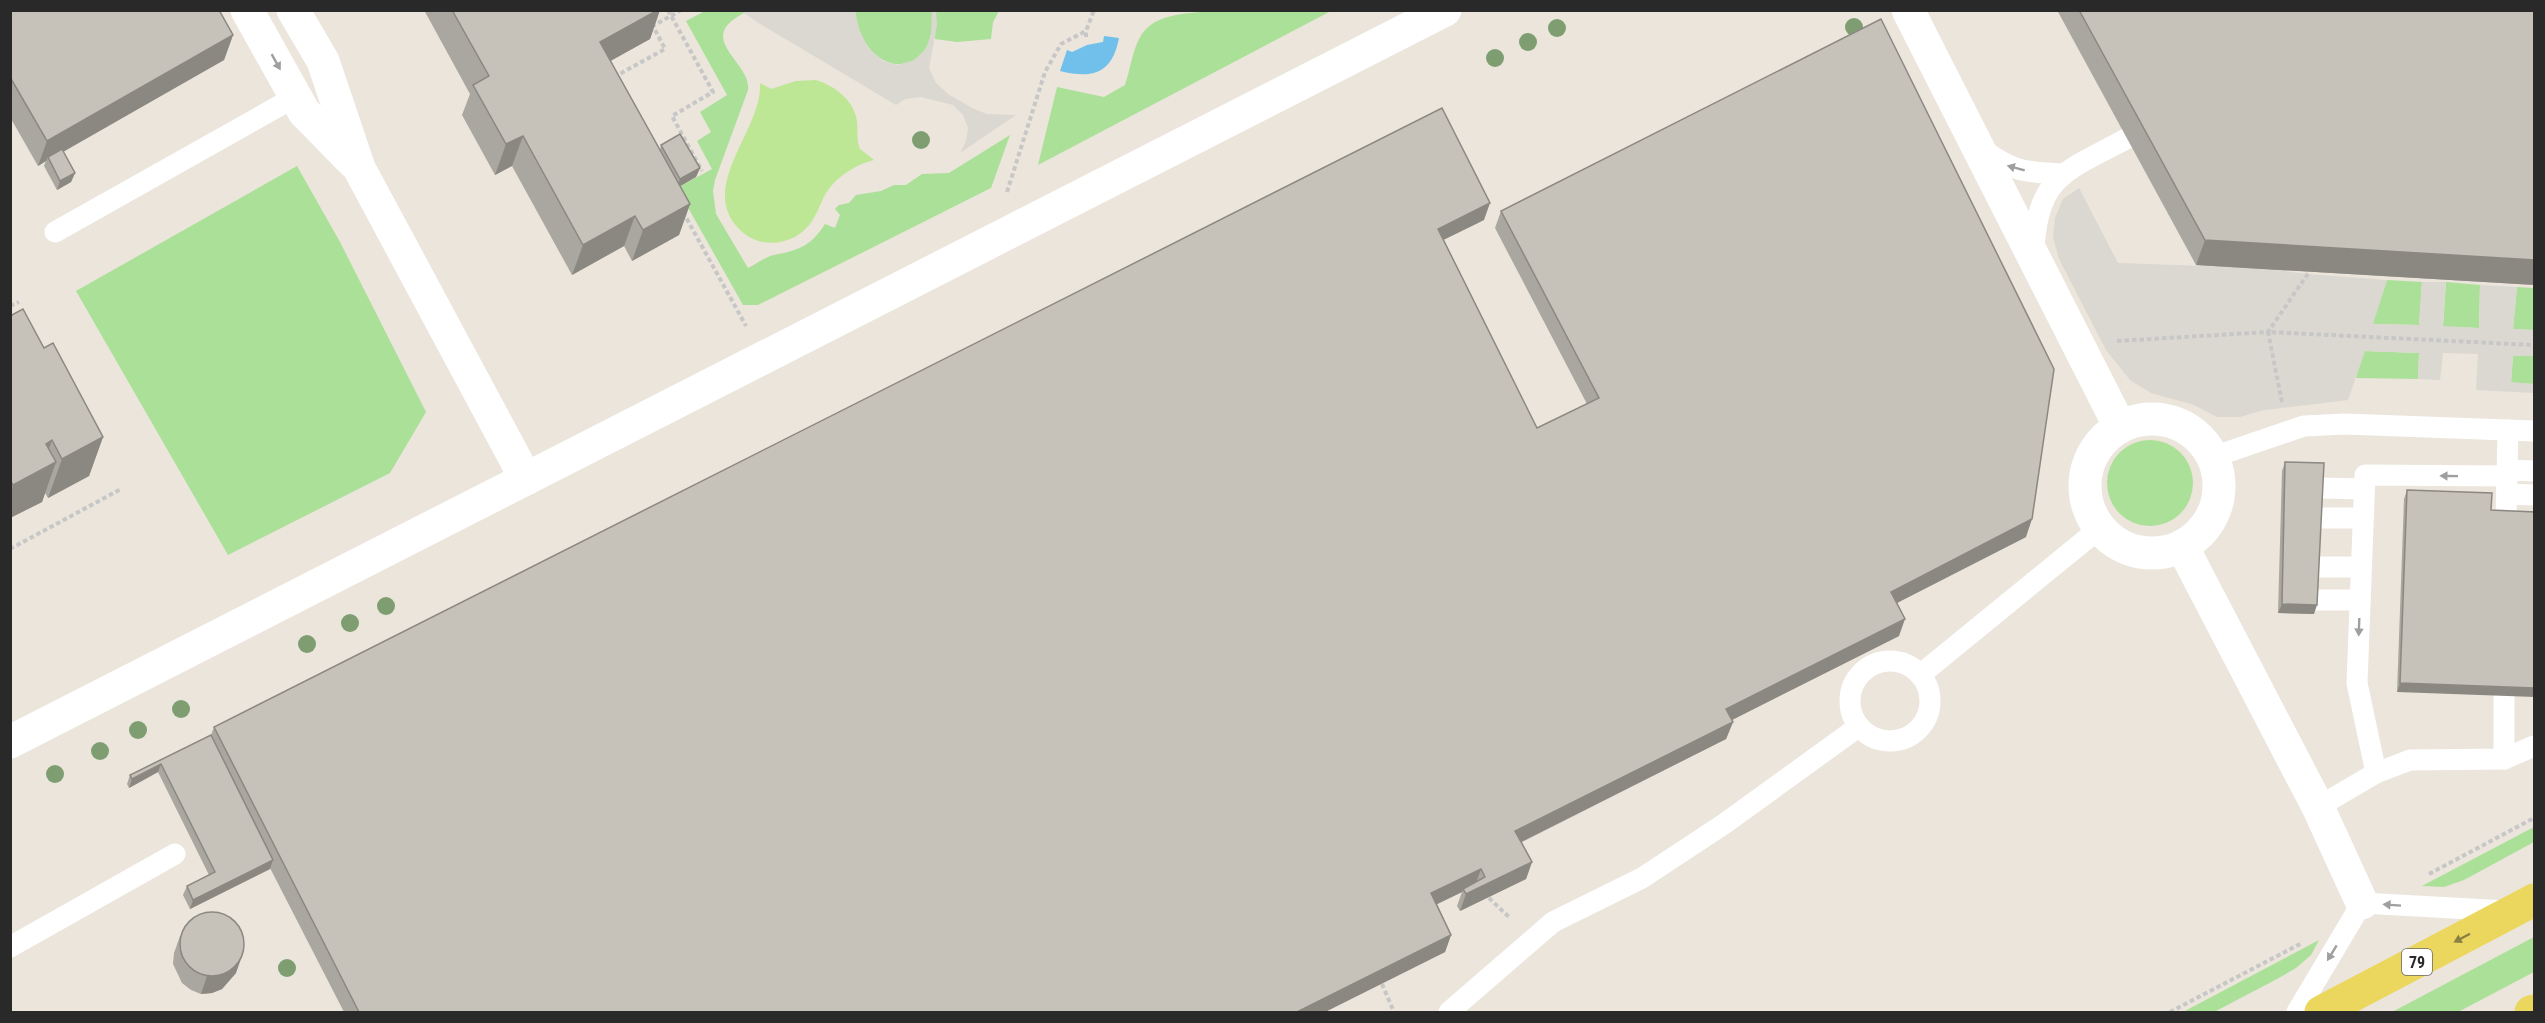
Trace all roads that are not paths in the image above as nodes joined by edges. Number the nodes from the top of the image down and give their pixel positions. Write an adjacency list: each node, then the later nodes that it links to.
1 (247, 10): 5 (street, one-way to 5)
2 (293, 10): 8 (street)
3 (1445, 10): 17 (street)
4 (1908, 10): 7 (street)
5 (295, 97): 8 (street); 10 (lane)
6 (2126, 138): 9 (lane)
7 (1976, 145): 9 (lane, one-way to 7); 11 (street)
8 (359, 168): 17 (street)
9 (2062, 174): 11 (lane)
10 (56, 232)
11 (2034, 257): 12 (street)
12 (2120, 427): 15 (street); 25 (street)
13 (2508, 430): 14 (lane); 15 (lane); 18 (lane)
14 (2535, 431)
15 (2213, 457): 26 (street)
16 (2535, 471): 18 (lane)
17 (526, 479): 34 (street)
18 (2508, 480): 20 (lane, one-way to 20); 21 (lane); 24 (lane)
19 (2320, 488): 20 (lane)
20 (2364, 489): 23 (lane)
21 (2535, 495)
22 (2319, 518): 23 (lane)
23 (2363, 518): 28 (lane)
24 (2506, 519)
25 (2100, 528): 26 (street); 31 (lane)
26 (2182, 546): 38 (street)
27 (2316, 567): 28 (lane)
28 (2361, 567): 30 (lane)
29 (2315, 600): 30 (lane)
30 (2360, 600): 37 (lane, one-way to 37)
31 (1920, 675): 33 (lane); 33 (lane)
32 (2504, 696): 36 (lane)
33 (1858, 727): 43 (lane)
34 (10, 742)
35 (2535, 746): 36 (lane)
36 (2504, 759): 37 (lane)
37 (2376, 773): 38 (lane)
38 (2318, 807): 40 (street)
39 (175, 854): 42 (lane)
40 (2362, 903): 41 (lane, one-way to 40); 44 (lane, one-way to 44)
41 (2524, 905): 45 (main road, 79, one-way to 45)
42 (10, 947)
43 (1449, 1012)
44 (2297, 1012)
45 (2321, 1012)

